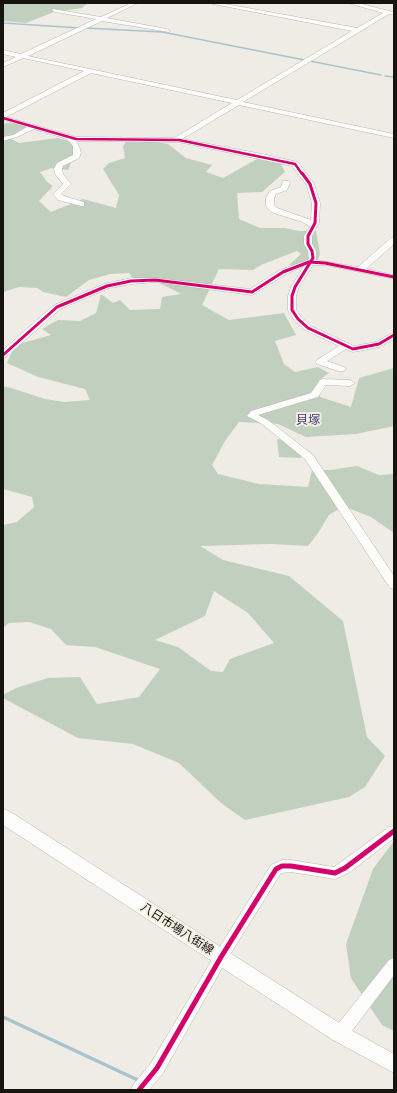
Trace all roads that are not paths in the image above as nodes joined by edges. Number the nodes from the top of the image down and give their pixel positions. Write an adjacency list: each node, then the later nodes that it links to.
1 (135, 3): 6 (street)
2 (210, 3): 7 (street)
3 (351, 3): 5 (street)
4 (55, 10): 6 (street)
5 (391, 13): 7 (street)
6 (102, 19): 8 (street); 10 (street)
7 (357, 30): 13 (street)
8 (167, 31)
9 (3, 52): 10 (street)
10 (22, 56): 11 (street); 12 (street)
11 (3, 65)
12 (91, 70): 13 (street); 14 (street)
13 (239, 102): 18 (street); 21 (street)
14 (3, 117): 15 (street)
15 (12, 121): 16 (street); 17 (street)
16 (3, 122)
17 (32, 127): 19 (street); 20 (street)
18 (394, 136)
19 (70, 138): 21 (street); 23 (street)
20 (3, 139)
21 (175, 140): 24 (street)
22 (286, 183): 24 (street)
23 (81, 204)
24 (314, 225): 26 (street)
25 (394, 240): 27 (street)
26 (309, 262): 27 (street); 30 (street); 31 (street)
27 (360, 270): 28 (street)
28 (394, 277)
29 (394, 335): 30 (street)
30 (345, 346): 32 (street)
31 (3, 355)
32 (341, 369)
33 (350, 383): 34 (street)
34 (394, 585)
35 (3, 816): 37 (main road, 八日市場八街線)
36 (394, 831): 37 (street)
37 (221, 957): 39 (main road, 八日市場八街線); 41 (street)
38 (394, 964): 39 (street)
39 (340, 1034): 40 (main road, 八日市場八街線)
40 (394, 1064)
41 (143, 1086)

